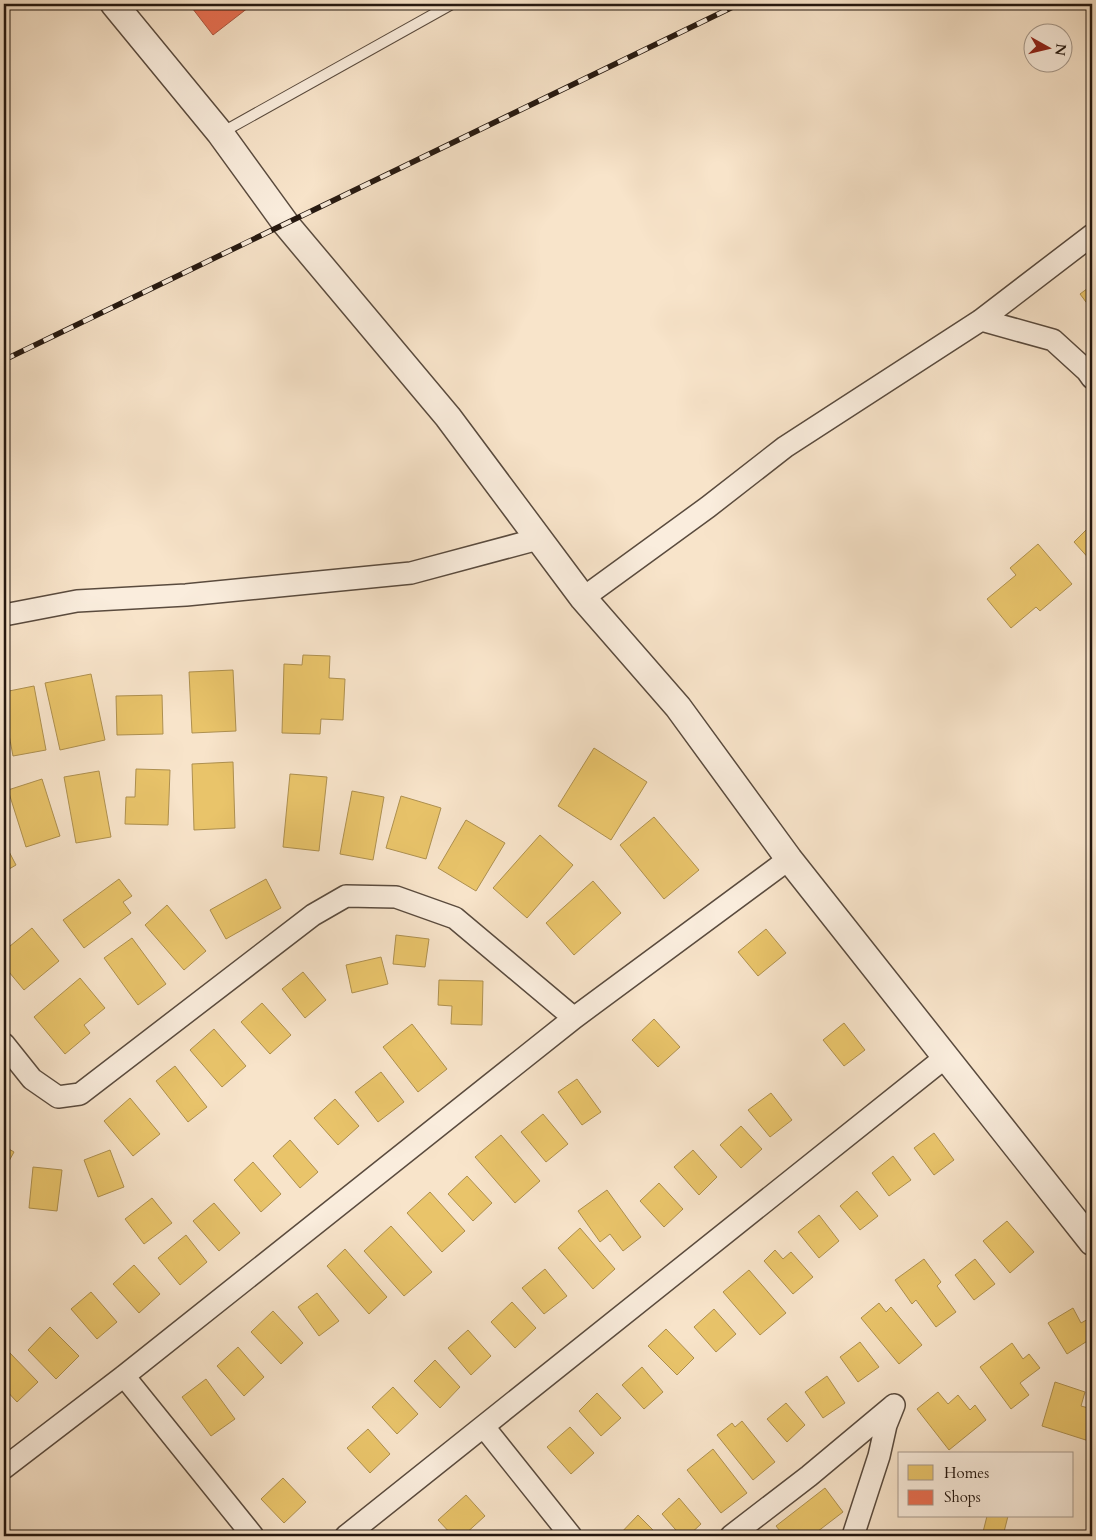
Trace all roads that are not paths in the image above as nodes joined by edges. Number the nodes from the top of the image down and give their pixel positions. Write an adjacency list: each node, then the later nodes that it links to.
1 (114, 4): 3 (street)
2 (452, 4): 3 (lane)
3 (220, 134): 7 (street)
4 (1092, 235): 5 (street)
5 (981, 320): 6 (street); 8 (street)
6 (1092, 378)
7 (538, 539): 8 (street); 9 (street)
8 (583, 598): 10 (street)
9 (4, 615)
10 (789, 859): 11 (street); 13 (street)
11 (574, 1018): 12 (street); 15 (street)
12 (4, 1044)
13 (946, 1056): 14 (street); 16 (street)
14 (1092, 1242)
15 (124, 1376): 17 (street); 18 (street)
16 (484, 1427): 19 (street); 20 (street)
17 (5, 1463)
18 (253, 1536)
19 (346, 1536)
20 (571, 1536)
21 (732, 1536): 22 (street)
22 (853, 1536)

